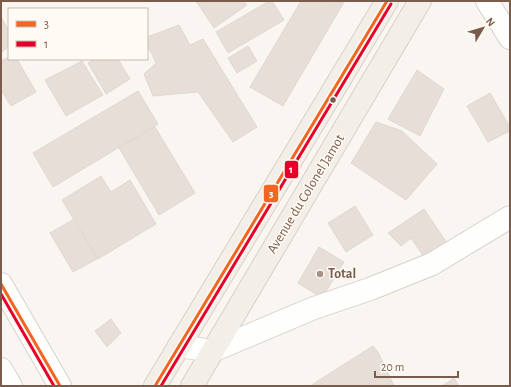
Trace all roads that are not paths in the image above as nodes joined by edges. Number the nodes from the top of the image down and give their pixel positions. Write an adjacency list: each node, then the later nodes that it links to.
1 (387, 1): 7 (main road)
2 (420, 1): 8 (main road, Avenue du Colonel Jamot)
3 (487, 1): 4 (street)
4 (510, 38)
5 (510, 217): 8 (street)
6 (1, 284): 11 (street)
7 (179, 346): 8 (street); 12 (main road)
8 (212, 351): 13 (main road, Avenue du Colonel Jamot)
9 (1, 369): 10 (street)
10 (11, 386)
11 (60, 386)
12 (155, 386)
13 (192, 386)

